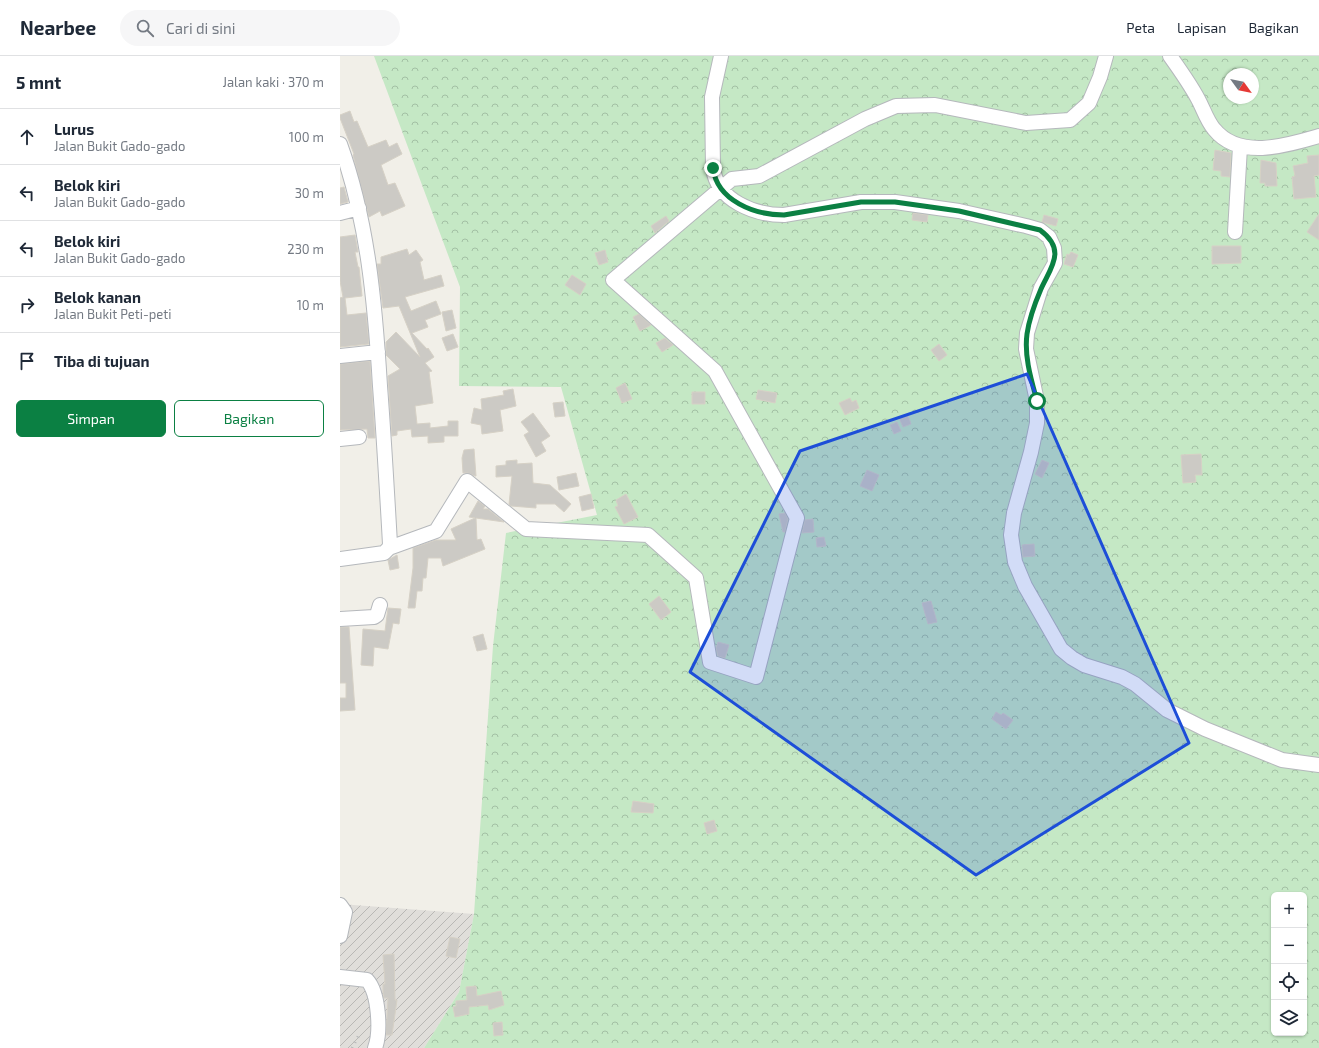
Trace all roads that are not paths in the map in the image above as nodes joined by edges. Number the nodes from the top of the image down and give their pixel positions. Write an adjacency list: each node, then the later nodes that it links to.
1 (720, 56): 7 (street)
2 (1106, 56): 7 (street)
3 (1170, 56): 6 (street)
4 (1319, 136): 6 (street)
5 (340, 144): 8 (street)
6 (1240, 147): 10 (street)
7 (720, 187): 15 (street); 19 (street)
8 (359, 208): 9 (street); 11 (street)
9 (340, 213)
10 (1235, 232)
11 (378, 352): 12 (street); 15 (street)
12 (340, 356)
13 (359, 437): 14 (street)
14 (340, 438)
15 (390, 548): 16 (street)
16 (340, 559)
17 (380, 606): 18 (street)
18 (340, 619)
19 (1319, 765)
20 (340, 905): 21 (street)
21 (340, 936)
22 (340, 977): 23 (street)
23 (375, 1048)

